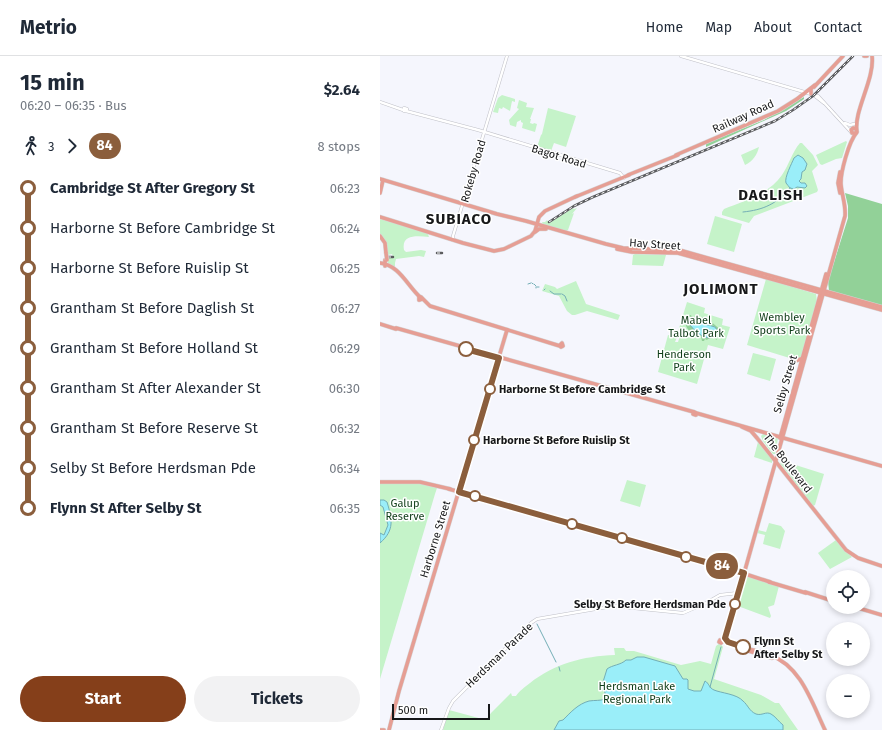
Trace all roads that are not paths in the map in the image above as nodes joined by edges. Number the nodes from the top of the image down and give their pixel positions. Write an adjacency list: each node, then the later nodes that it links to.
1 (508, 56): 13 (main road, Rokeby Road)
2 (683, 56): 7 (main road)
3 (843, 56): 6 (main road, Railway Road)
4 (868, 56): 5 (main road, Selby Street); 12 (main road, Selby Street)
5 (869, 78): 8 (main road, Selby Street); 8 (main road)
6 (816, 85): 7 (main road, Railway Road); 7 (main road, Railway Road)
7 (807, 93): 10 (main road); 10 (main road); 14 (main road, Railway Road)
8 (865, 93): 12 (main road, Selby Street)
9 (380, 102): 13 (main road, Bagot Road)
10 (829, 108): 11 (main road)
11 (842, 123): 12 (main road); 12 (main road)
12 (853, 129): 31 (main road, Selby Street)
13 (485, 133): 14 (main road, Bagot Road); 18 (main road, Rokeby Road)
14 (623, 178): 17 (main road, Railway Road)
15 (383, 180): 16 (main road); 18 (main road)
16 (380, 193)
17 (577, 196): 20 (main road, Railway Road); 20 (main road, Railway Road)
18 (464, 204): 20 (main road); 24 (main road, Rokeby Road)
19 (380, 218): 24 (main road)
20 (537, 224): 21 (main road, Hay Street); 22 (main road, Railway Road); 25 (main road); 26 (main road, Hay Street)
21 (546, 229): 22 (main road); 30 (main road, Hay Street)
22 (532, 235): 25 (main road)
23 (380, 238): 28 (main road, bridge)
24 (454, 239): 25 (main road)
25 (504, 249)
26 (715, 260): 27 (main road, Hay Street); 30 (main road)
27 (724, 262): 30 (main road); 32 (main road, Hay Street)
28 (386, 263): 29 (main road); 36 (main road)
29 (380, 264)
30 (718, 264): 32 (main road, Hay Street)
31 (830, 266): 32 (main road, Selby Street); 32 (main road, Selby Street)
32 (822, 292): 33 (main road); 34 (main road); 41 (main road, Selby Street); 46 (main road, Selby Street)
33 (882, 307)
34 (882, 310)
35 (380, 324): 40 (main road)
36 (488, 324): 37 (main road); 38 (main road)
37 (508, 331): 38 (main road); 40 (main road, Harborne Street)
38 (523, 334): 39 (main road)
39 (560, 345)
40 (500, 358): 43 (main road); 50 (main road, Harborne Street)
41 (801, 359): 42 (main road, Selby Street); 42 (main road)
42 (798, 370): 46 (main road, Selby Street)
43 (695, 413): 44 (main road); 45 (main road)
44 (742, 427): 45 (main road); 47 (main road, The Boulevard)
45 (760, 431): 46 (main road); 47 (main road, The Boulevard)
46 (781, 437): 47 (main road, Selby Street); 48 (main road)
47 (775, 460): 51 (main road, The Boulevard); 52 (main road, Selby Street)
48 (882, 466)
49 (380, 482): 50 (main road)
50 (460, 492): 52 (main road); 64 (main road, Harborne Street)
51 (882, 566)
52 (743, 574): 53 (main road, Selby Street); 54 (main road)
53 (737, 593): 57 (main road, Selby Street); 58 (main road, Selby Street); 65 (main road, Herdsman Parade)
54 (826, 599)
55 (870, 611): 56 (main road)
56 (882, 615)
57 (726, 634): 58 (main road, Selby Street); 59 (main road)
58 (722, 641): 59 (main road); 61 (main road)
59 (733, 644): 60 (main road)
60 (764, 653): 61 (main road); 62 (main road)
61 (767, 656): 62 (main road)
62 (796, 675): 66 (main road)
63 (380, 730): 64 (main road)
64 (388, 730)
65 (441, 730)
66 (824, 730)

